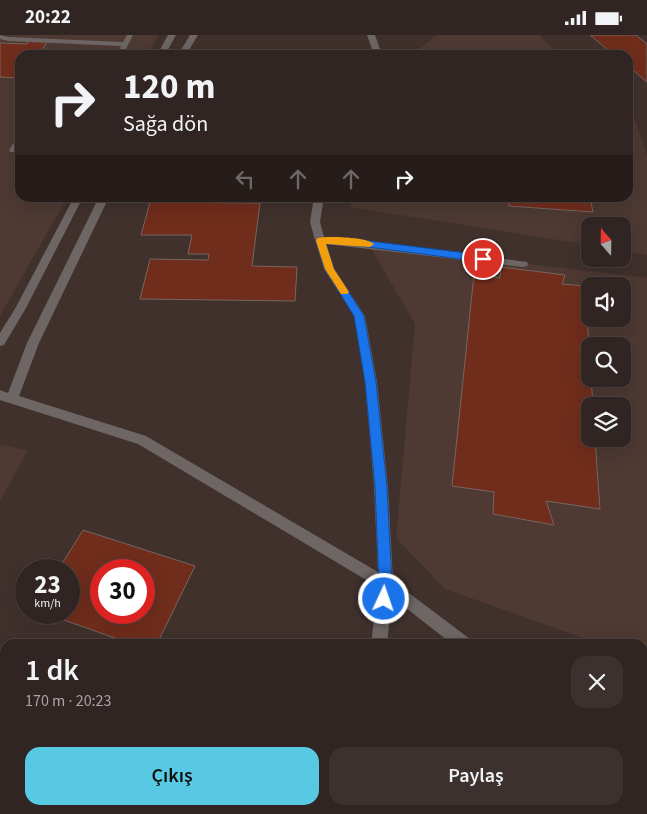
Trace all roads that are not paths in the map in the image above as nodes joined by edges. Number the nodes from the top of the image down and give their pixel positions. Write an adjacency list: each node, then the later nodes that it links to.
1 (113, 35): 7 (lane)
2 (130, 35): 8 (lane)
3 (172, 35): 10 (street)
4 (194, 35): 11 (street)
5 (371, 35): 12 (street)
6 (0, 37): 7 (lane)
7 (107, 44): 8 (lane)
8 (125, 45): 9 (lane)
9 (122, 50)
10 (164, 50)
11 (185, 50)
12 (376, 50)
13 (15, 146): 14 (lane)
14 (12, 150)
15 (76, 202): 20 (street)
16 (102, 202): 21 (street)
17 (318, 202): 18 (street)
18 (320, 241): 19 (street); 22 (street)
19 (523, 264)
20 (0, 342)
21 (6, 397): 22 (street)
22 (386, 584): 23 (street); 24 (street)
23 (380, 639)
24 (458, 639)

